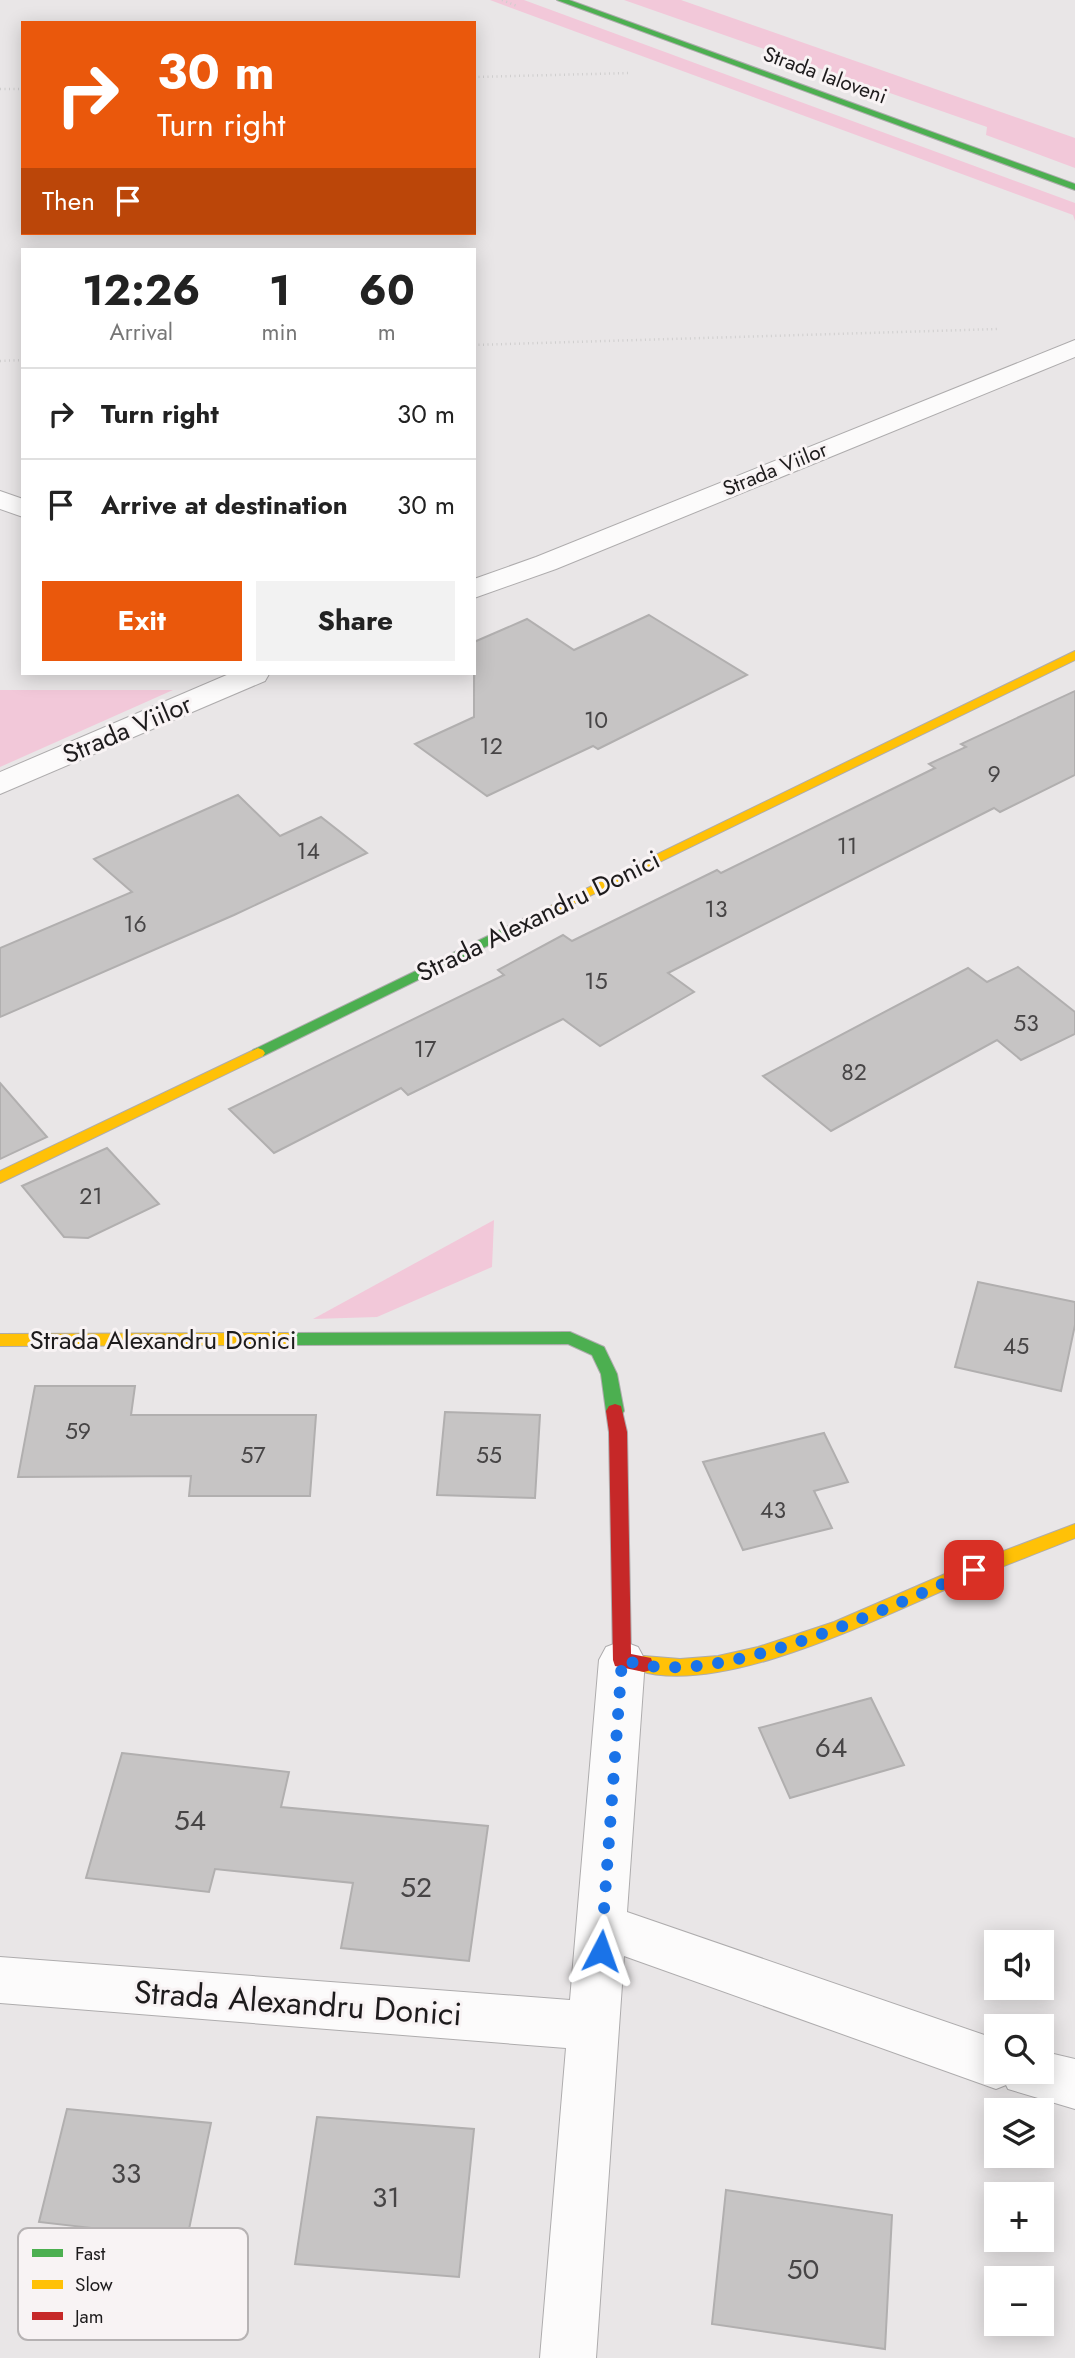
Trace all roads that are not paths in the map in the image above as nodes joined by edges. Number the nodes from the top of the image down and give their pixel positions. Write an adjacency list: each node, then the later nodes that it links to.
1 (561, 0): 2 (street, Strada Ialoveni)
2 (1075, 187)
3 (1075, 348): 8 (street, Strada Viilor)
4 (0, 499): 5 (street)
5 (21, 508)
6 (0, 521): 7 (street)
7 (21, 521)
8 (476, 588)
9 (1075, 655): 12 (street, Strada Alexandru Donici)
10 (252, 675): 11 (street, Strada Viilor)
11 (0, 784)
12 (0, 1178)
13 (0, 1340): 15 (street, Strada Alexandru Donici)
14 (1075, 1531): 15 (street)
15 (622, 1660): 16 (street, Strada Alexandru Donici)
16 (603, 1926): 18 (street, Strada Alexandru Donici); 19 (street)
17 (0, 1980): 18 (street, Strada Alexandru Donici)
18 (595, 2026): 22 (street, Strada Alexandru Donici)
19 (984, 2060)
20 (1054, 2079): 21 (street)
21 (1075, 2084)
22 (568, 2358)

